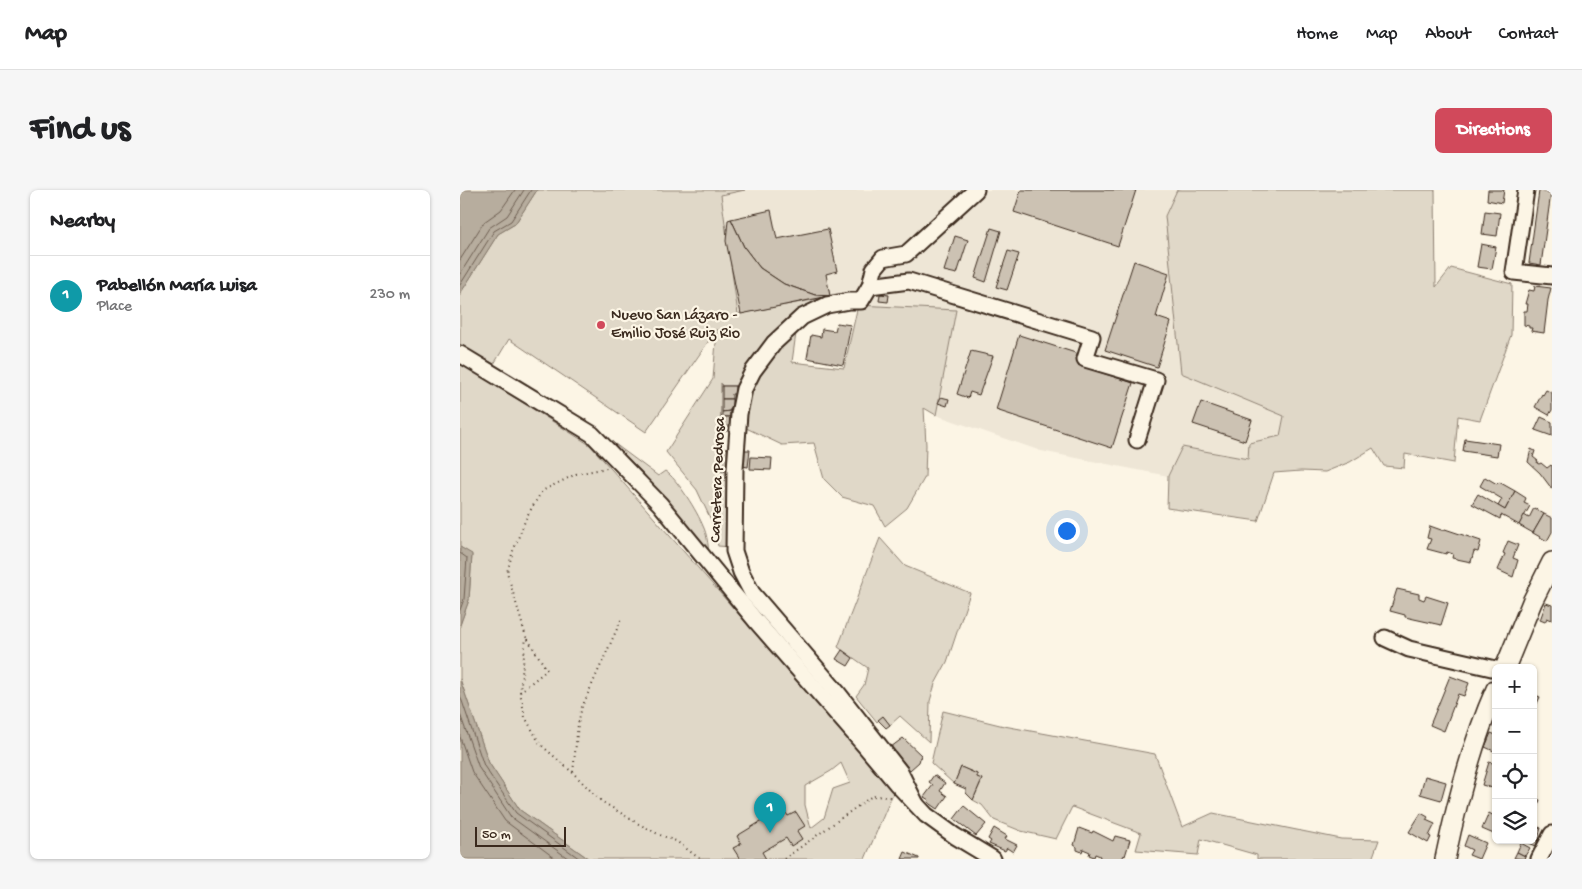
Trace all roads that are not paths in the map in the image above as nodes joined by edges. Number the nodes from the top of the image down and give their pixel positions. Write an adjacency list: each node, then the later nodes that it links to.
1 (976, 190): 4 (street)
2 (1526, 190): 3 (street)
3 (1552, 276)
4 (870, 286): 6 (street); 12 (street, Carretera Pedrosa)
5 (460, 354): 12 (street, Carretera Pedrosa)
6 (1137, 440)
7 (1552, 562): 9 (main road)
8 (1385, 638): 10 (street)
9 (1507, 664)
10 (1492, 669)
11 (1492, 699): 15 (main road)
12 (913, 801): 14 (street, Carretera Pedrosa)
13 (1552, 834): 16 (street)
14 (993, 859)
15 (1445, 859)
16 (1538, 859)

